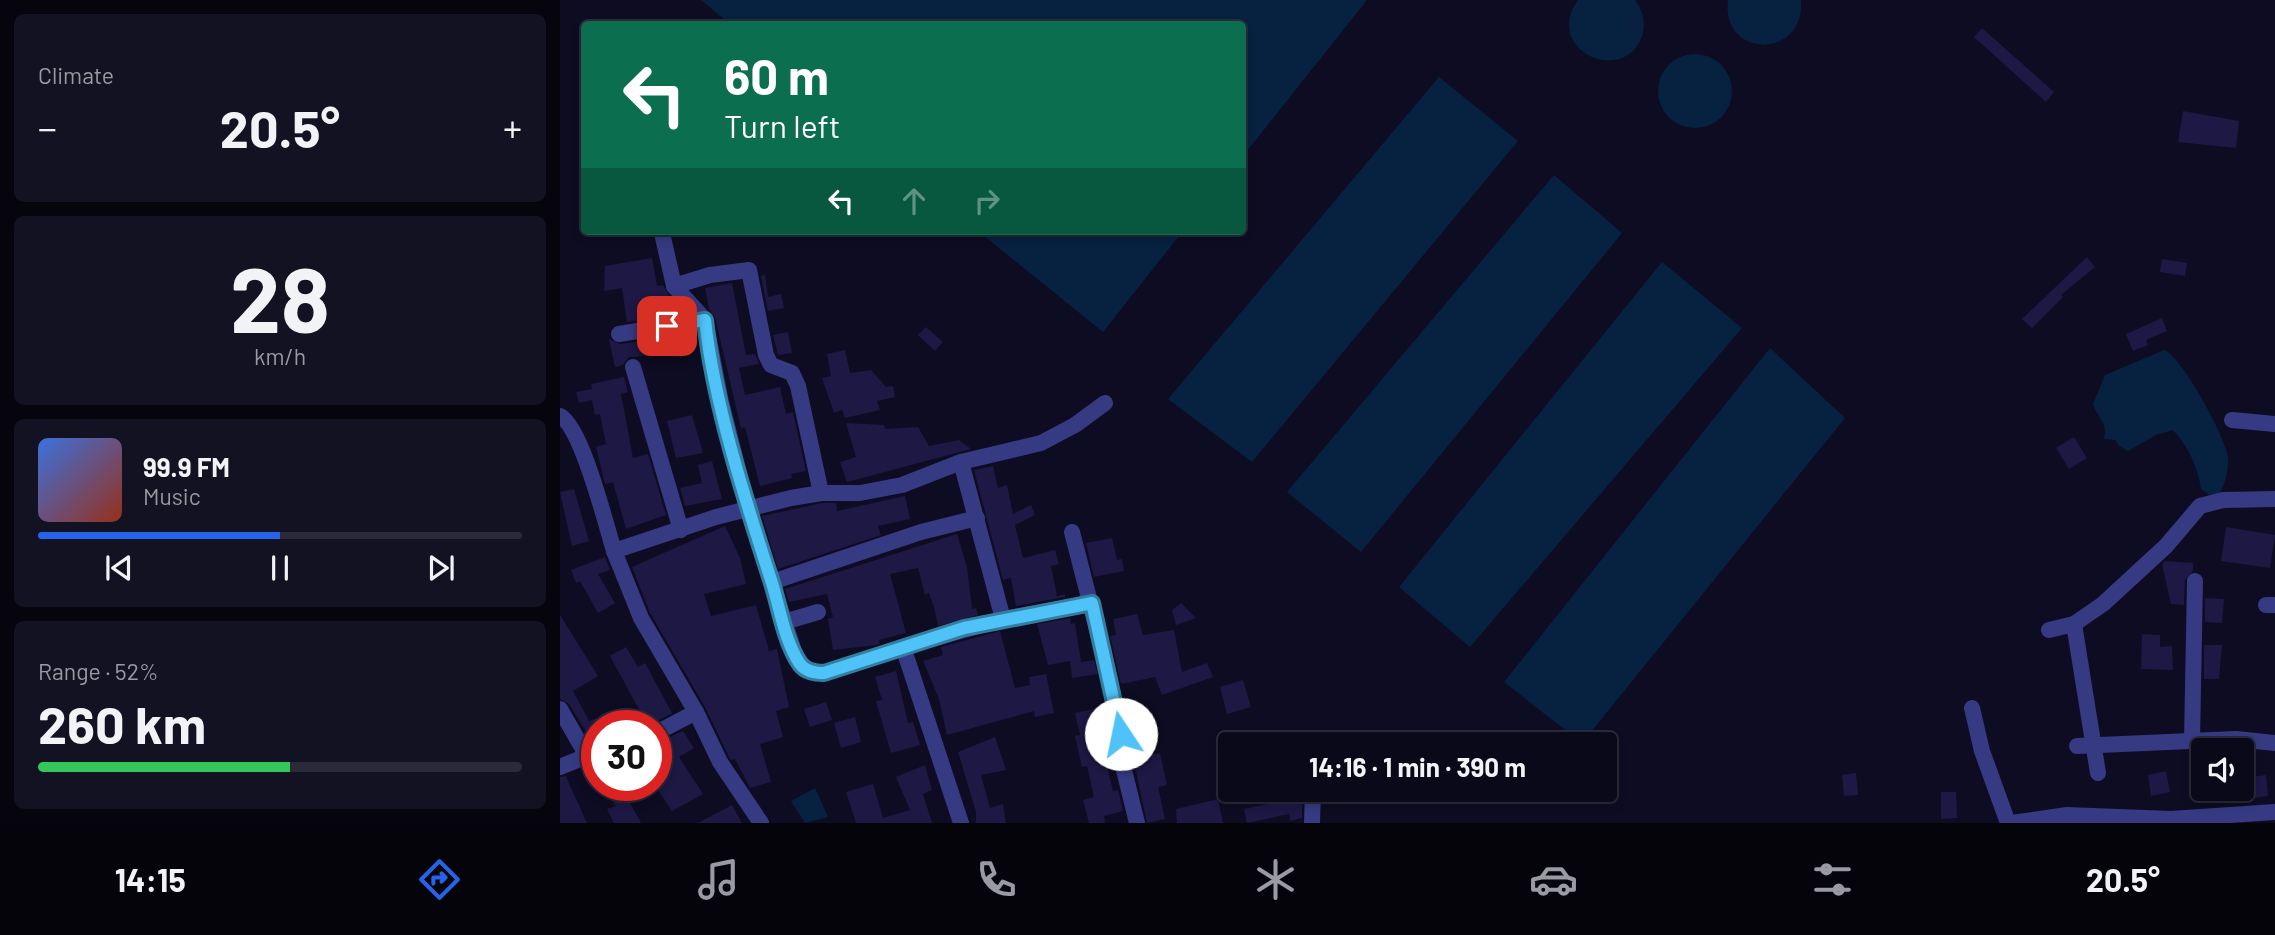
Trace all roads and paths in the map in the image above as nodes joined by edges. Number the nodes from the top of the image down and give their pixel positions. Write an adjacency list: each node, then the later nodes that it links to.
1 (662, 235): 2 (street)
2 (674, 286): 3 (street); 11 (street)
3 (705, 320): 4 (street); 13 (street)
4 (619, 334)
5 (633, 367): 15 (street)
6 (1105, 403): 10 (street)
7 (560, 416): 17 (street)
8 (2232, 420): 9 (street)
9 (2275, 424)
10 (961, 462): 11 (street); 14 (street)
11 (821, 493): 13 (street)
12 (2275, 499): 24 (street)
13 (749, 509): 15 (street); 19 (street)
14 (977, 518): 19 (street); 22 (street)
15 (681, 530): 17 (street)
16 (1072, 532): 20 (street)
17 (614, 551): 29 (street)
18 (2195, 581): 31 (street)
19 (772, 582): 23 (street)
20 (1092, 603): 22 (street); 45 (street)
21 (818, 612): 23 (street)
22 (1003, 619): 26 (street)
23 (784, 622): 26 (street)
24 (2074, 624): 25 (street); 36 (street)
25 (2049, 630)
26 (903, 647): 44 (street)
27 (1972, 708): 47 (street)
28 (560, 709): 33 (street)
29 (696, 712): 30 (street); 43 (street)
30 (672, 725)
31 (2192, 738)
32 (2191, 740): 36 (street)
33 (581, 741)
34 (2254, 742): 35 (street)
35 (2275, 743)
36 (2085, 746): 39 (street)
37 (581, 761): 38 (street)
38 (560, 768)
39 (2098, 773)
40 (1313, 802): 46 (street)
41 (2275, 812): 42 (street)
42 (2102, 820): 47 (street)
43 (754, 821)
44 (961, 823)
45 (1137, 823)
46 (1312, 823)
47 (2010, 823)

